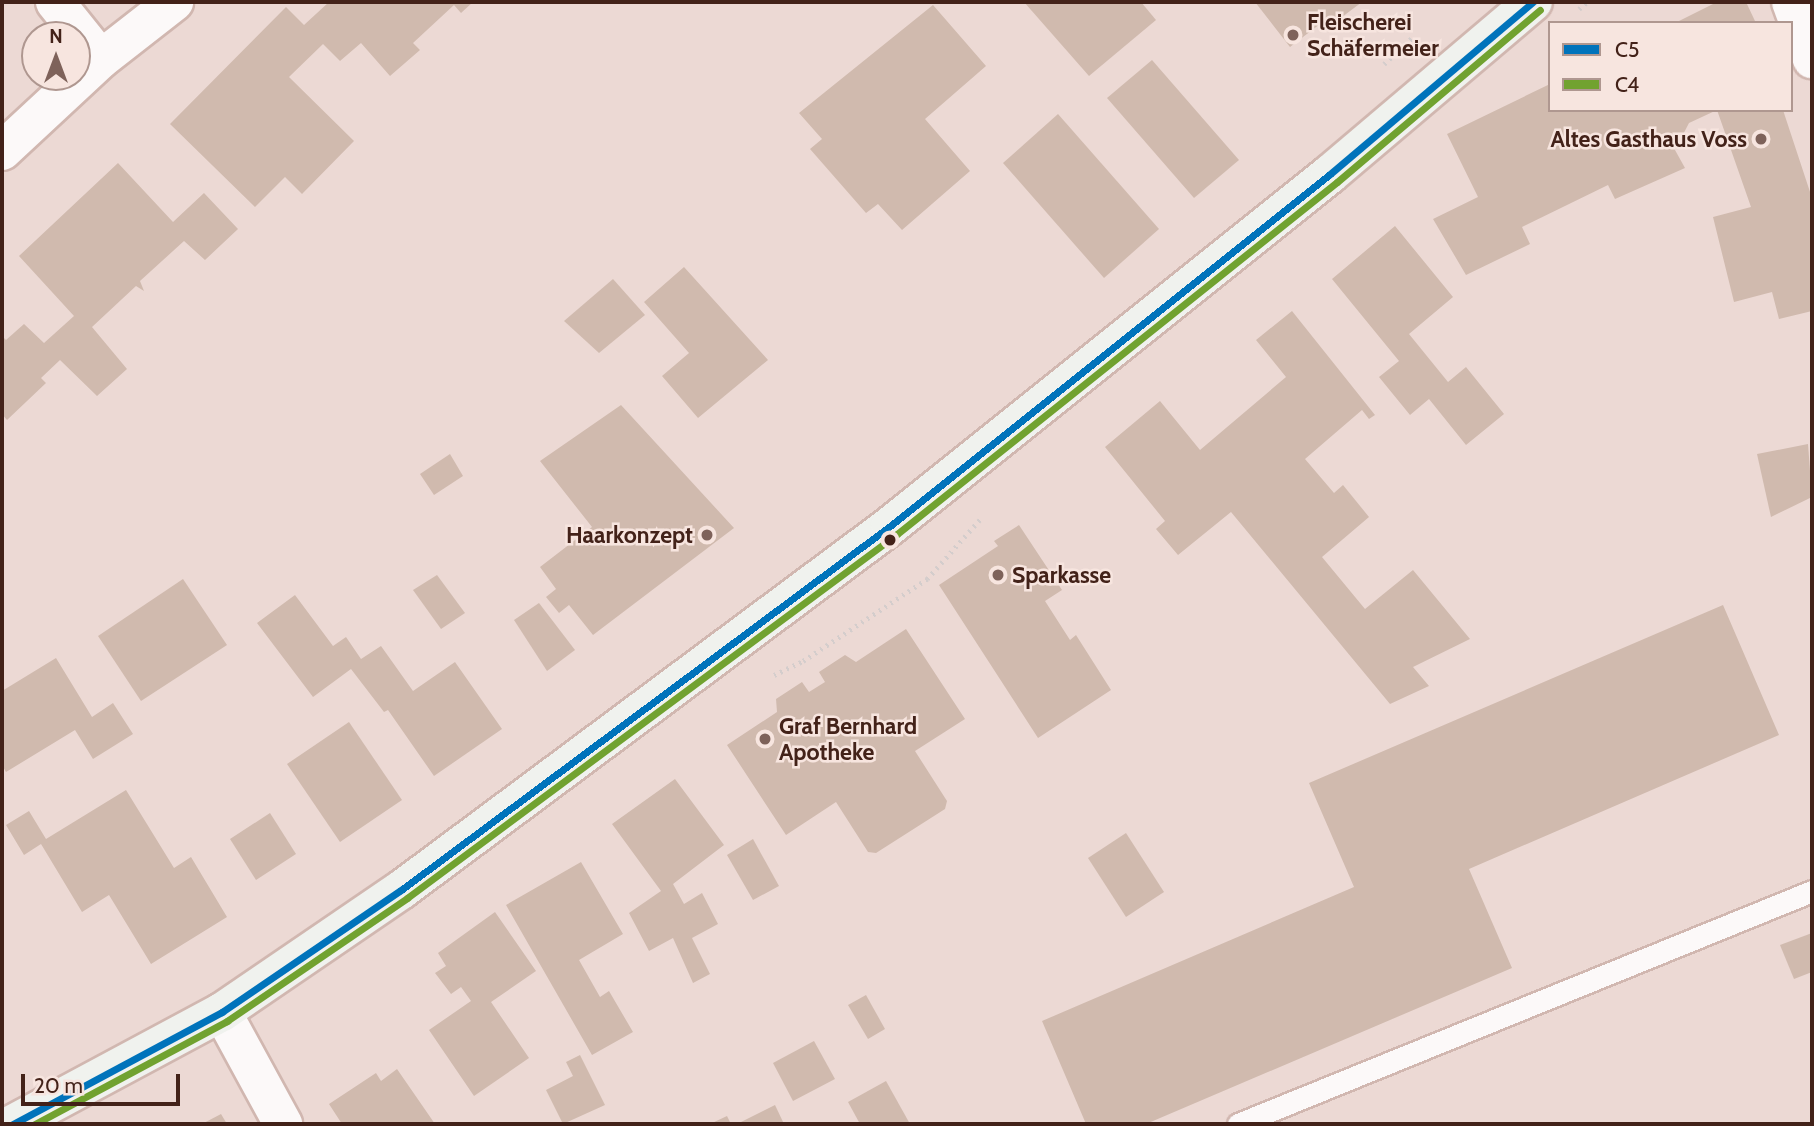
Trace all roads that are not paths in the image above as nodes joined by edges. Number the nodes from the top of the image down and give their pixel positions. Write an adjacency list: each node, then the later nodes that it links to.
1 (55, 2): 5 (street)
2 (174, 2): 5 (street)
3 (1791, 2): 6 (street)
4 (1527, 4): 9 (main road)
5 (101, 59): 7 (street)
6 (1812, 59)
7 (2, 151)
8 (1812, 891): 12 (lane)
9 (222, 1012): 10 (main road); 11 (street)
10 (13, 1124)
11 (283, 1124)
12 (1238, 1124)

